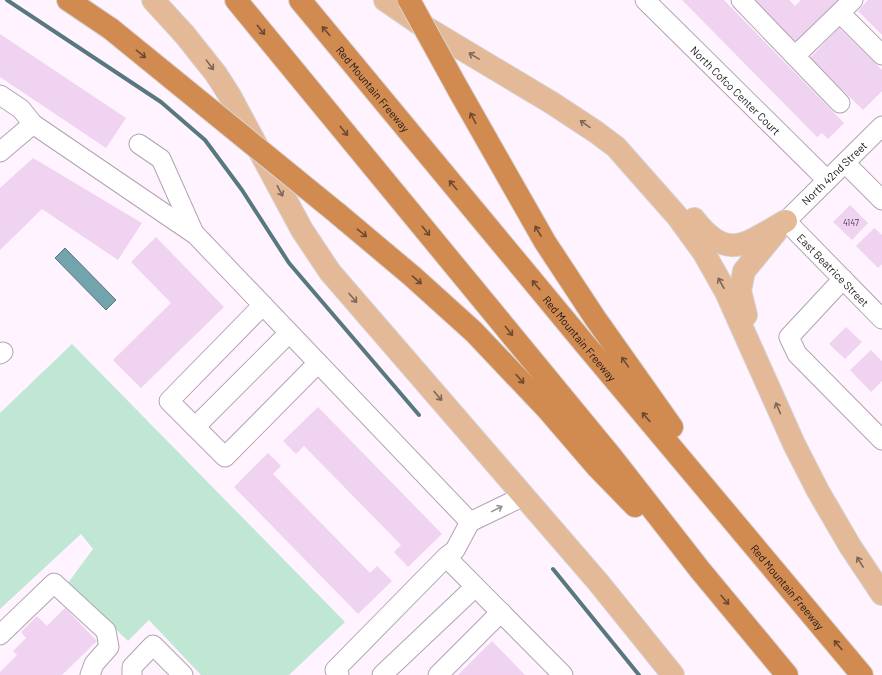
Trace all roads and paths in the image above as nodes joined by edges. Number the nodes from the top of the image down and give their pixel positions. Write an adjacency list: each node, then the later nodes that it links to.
1 (68, 0): 12 (highway)
2 (83, 0): 12 (highway)
3 (145, 0): 13 (main road)
4 (153, 0): 13 (main road)
5 (236, 0): 39 (highway, one-way to 39)
6 (300, 0): 42 (highway, Red Mountain Freeway, one-way to 6)
7 (385, 0): 21 (main road, one-way to 7)
8 (410, 0): 42 (highway, one-way to 8, bridge)
9 (645, 0): 24 (street, North Cofco Center Court)
10 (740, 0): 15 (street)
11 (847, 6): 14 (street); 15 (street)
12 (111, 29): 39 (highway, one-way to 39, bridge)
13 (185, 35): 36 (main road, one-way to 36)
14 (882, 55)
15 (795, 56): 17 (street)
16 (0, 95): 18 (street)
17 (840, 103)
18 (33, 124): 22 (street); 27 (street)
19 (882, 126): 23 (street, North 42nd Street)
20 (139, 144): 27 (street)
21 (616, 147): 26 (main road); 32 (main road, one-way to 21)
22 (0, 152)
23 (845, 163): 24 (street, North 42nd Street); 25 (street)
24 (827, 180): 26 (street, North 42nd Street)
25 (882, 200)
26 (786, 221): 28 (street, East Beatrice Street); 32 (main road)
27 (194, 233): 29 (street)
28 (843, 279): 30 (street, East Beatrice Street); 35 (street)
29 (263, 305): 31 (street); 34 (street)
30 (882, 319)
31 (289, 333): 33 (street); 34 (street)
32 (756, 357): 41 (main road, one-way to 32)
33 (318, 363): 34 (street); 37 (street)
34 (195, 427)
35 (882, 440)
36 (524, 496): 37 (street, one-way to 36); 52 (main road)
37 (470, 522): 38 (street)
38 (446, 557): 40 (street); 48 (street)
39 (700, 570): 53 (highway, one-way to 53)
40 (476, 587): 43 (street); 49 (street)
41 (882, 594)
42 (807, 608): 54 (highway, Red Mountain Freeway, one-way to 42)
43 (500, 612): 50 (street); 51 (street)
44 (0, 635): 45 (street)
45 (90, 675)
46 (132, 675): 47 (street)
47 (183, 675)
48 (339, 675)
49 (382, 675)
50 (438, 675)
51 (563, 675)
52 (673, 675)
53 (786, 675)
54 (862, 675)

